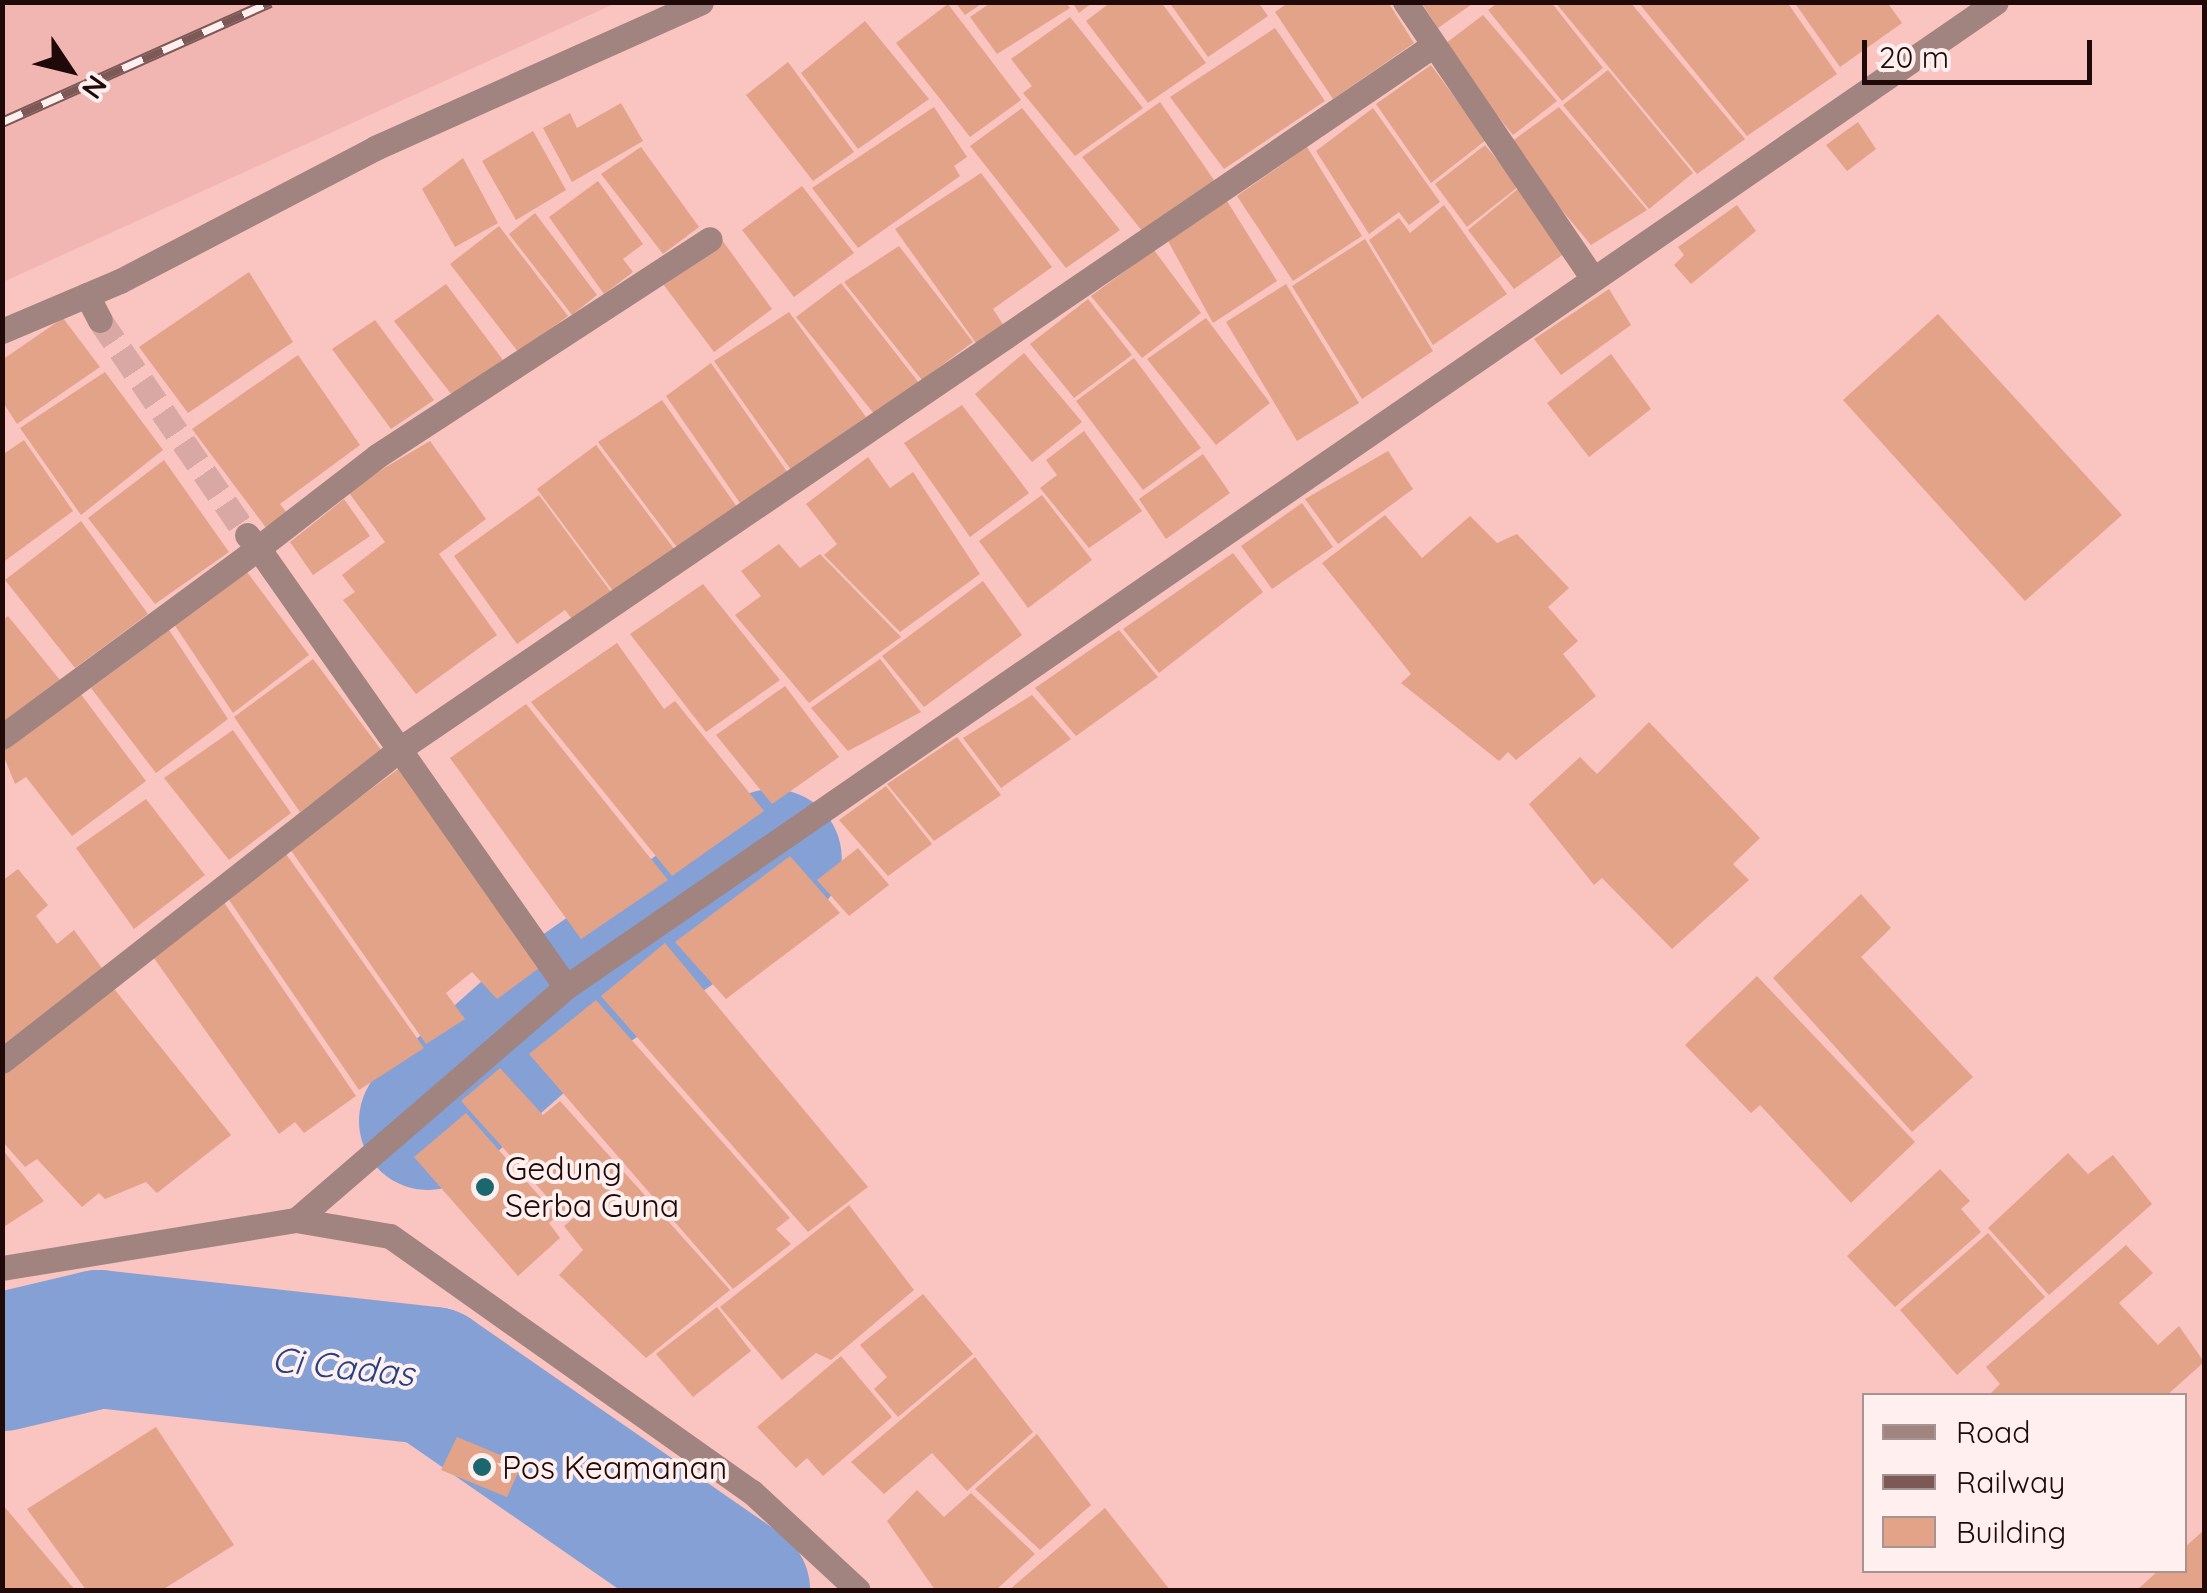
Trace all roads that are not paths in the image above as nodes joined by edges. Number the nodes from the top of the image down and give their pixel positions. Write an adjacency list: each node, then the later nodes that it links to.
1 (701, 2): 7 (street)
2 (1405, 2): 4 (street)
3 (1996, 2): 6 (street)
4 (1432, 46): 6 (street); 12 (street)
5 (710, 240): 10 (street)
6 (1592, 277): 13 (street)
7 (86, 295): 8 (street); 9 (street)
8 (100, 320)
9 (2, 331)
10 (252, 541): 11 (street); 12 (street)
11 (2, 737)
12 (404, 746): 13 (street); 14 (street)
13 (566, 987): 15 (street)
14 (2, 1061)
15 (296, 1220): 16 (street); 17 (street)
16 (2, 1268)
17 (858, 1590)

